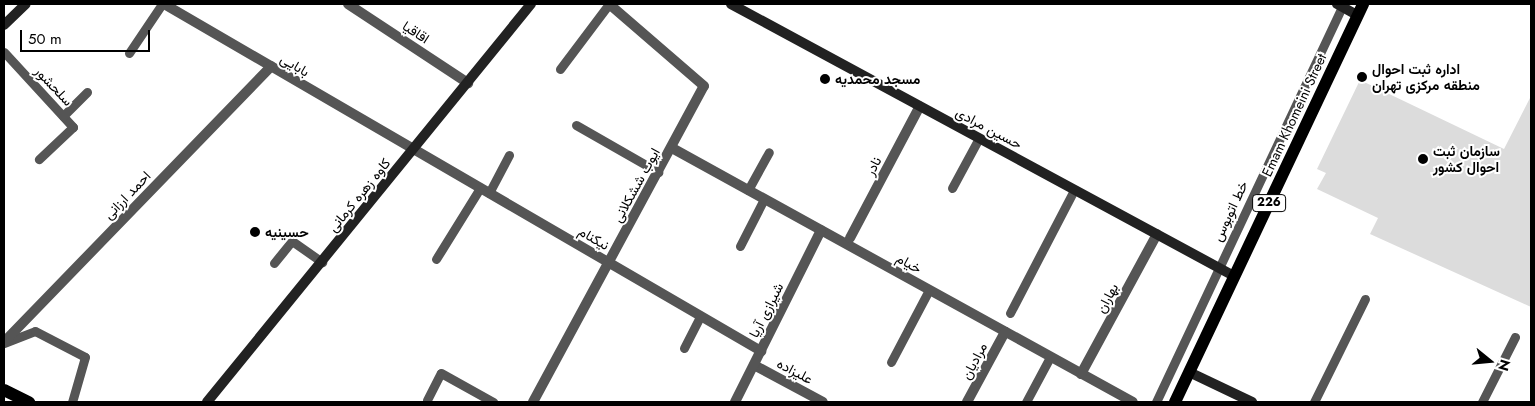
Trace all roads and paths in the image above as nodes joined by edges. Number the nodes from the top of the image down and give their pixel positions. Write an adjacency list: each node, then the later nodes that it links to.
1 (26, 4): 9 (street)
2 (163, 4): 11 (lane); 12 (street, بابایی)
3 (348, 4): 14 (street, اقاقیا)
4 (609, 4): 13 (lane); 20 (street, ایوب ششکلانی)
5 (731, 4): 16 (street, حسین مرادی)
6 (1340, 5): 8 (street); 39 (lane, خط اتوبوس)
7 (526, 6): 14 (street, کاوه زهره کرمانی)
8 (1360, 9): 40 (main road, Emam Khomeini Street / 226)
9 (4, 25)
10 (4, 52): 17 (lane, سلحشور)
11 (129, 53)
12 (271, 66): 21 (street, بابایی); 47 (street, احمد ارزانی)
13 (560, 69)
14 (468, 83): 21 (street, کاوه زهره کرمانی)
15 (87, 92): 17 (lane)
16 (920, 106): 19 (street, حسین مرادی); 33 (street, نادر)
17 (63, 116): 24 (lane, سلحشور)
18 (576, 125): 25 (lane)
19 (979, 138): 26 (lane); 28 (street, حسین مرادی)
20 (672, 148): 25 (street, ایوب ششکلانی); 27 (street, خیام)
21 (413, 149): 29 (street, نیکنام); 36 (street, کاوه زهره کرمانی)
22 (769, 152): 27 (lane)
23 (510, 155): 29 (lane)
24 (39, 159)
25 (658, 172): 38 (street, ایوب ششکلانی)
26 (952, 188)
27 (748, 190): 30 (street, خیام)
28 (1074, 190): 32 (street, حسین مرادی); 43 (lane)
29 (485, 191): 35 (lane); 38 (street, نیکنام)
30 (764, 199): 31 (street, خیام); 34 (lane)
31 (821, 230): 41 (street, خیام); 49 (street, شیرازی آریا)
32 (1157, 234): 39 (street, حسین مرادی); 54 (street, بهاران)
33 (850, 238)
34 (740, 246)
35 (436, 259)
36 (322, 262): 37 (lane); 59 (street, کاوه زهره کرمانی)
37 (274, 263)
38 (609, 263): 44 (street, نیکنام); 61 (street, ایوب ششکلانی)
39 (1219, 268): 40 (street, حسین مرادی); 67 (lane, خط اتوبوس)
40 (1234, 276): 53 (main road, Emam Khomeini Street / 226)
41 (929, 290): 45 (street, خیام); 51 (lane)
42 (1365, 299): 70 (lane)
43 (1010, 313)
44 (700, 316): 48 (lane); 49 (street, نیکنام)
45 (1005, 332): 50 (street, خیام); 64 (street, مرادیان)
46 (1515, 337): 71 (lane)
47 (4, 342): 58 (lane)
48 (684, 348)
49 (760, 351): 52 (street, شیرازی آریا)
50 (1050, 357): 54 (street, خیام); 65 (lane)
51 (890, 362)
52 (754, 365): 62 (street, شیرازی آریا); 63 (street, علیزاده)
53 (1189, 372): 68 (main road, Emam Khomeini Street / 226); 69 (street)
54 (1081, 374): 66 (street, خیام)
55 (4, 390): 57 (main road)
56 (427, 400): 60 (lane)
57 (29, 402)
58 (72, 402)
59 (207, 402)
60 (493, 402)
61 (533, 402)
62 (735, 402)
63 (823, 402)
64 (967, 402)
65 (1026, 402)
66 (1133, 402)
67 (1156, 402)
68 (1175, 402)
69 (1252, 402)
70 (1314, 402)
71 (1482, 402)

